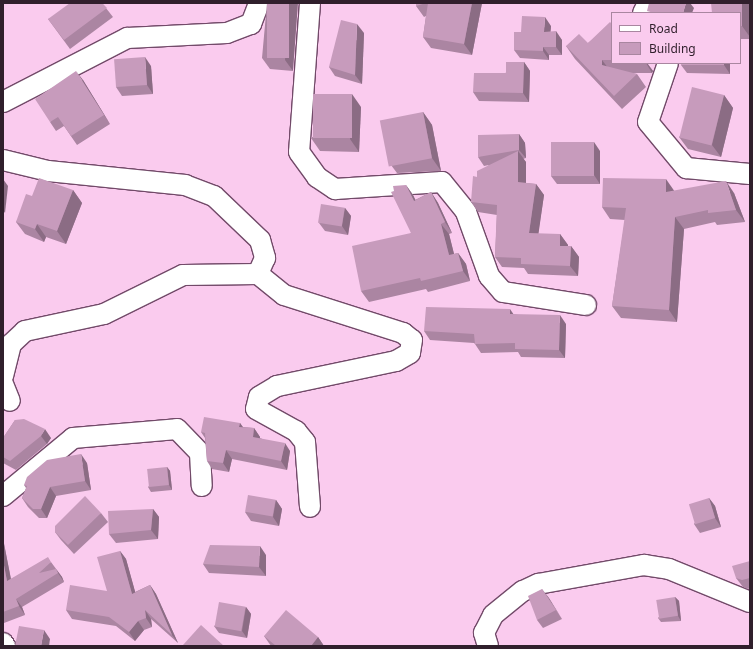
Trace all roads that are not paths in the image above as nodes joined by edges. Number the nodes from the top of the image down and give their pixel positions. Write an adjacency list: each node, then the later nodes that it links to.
1 (259, 3): 6 (lane)
2 (310, 3): 10 (lane)
3 (648, 3): 4 (lane)
4 (644, 12)
5 (668, 64): 8 (lane)
6 (3, 102)
7 (3, 160): 9 (lane)
8 (750, 174)
9 (258, 274): 11 (lane); 14 (lane)
10 (586, 305)
11 (3, 376)
12 (202, 486): 13 (lane)
13 (3, 496)
14 (310, 507)
15 (750, 602): 18 (lane)
16 (3, 643): 17 (lane)
17 (5, 646)
18 (488, 646)

